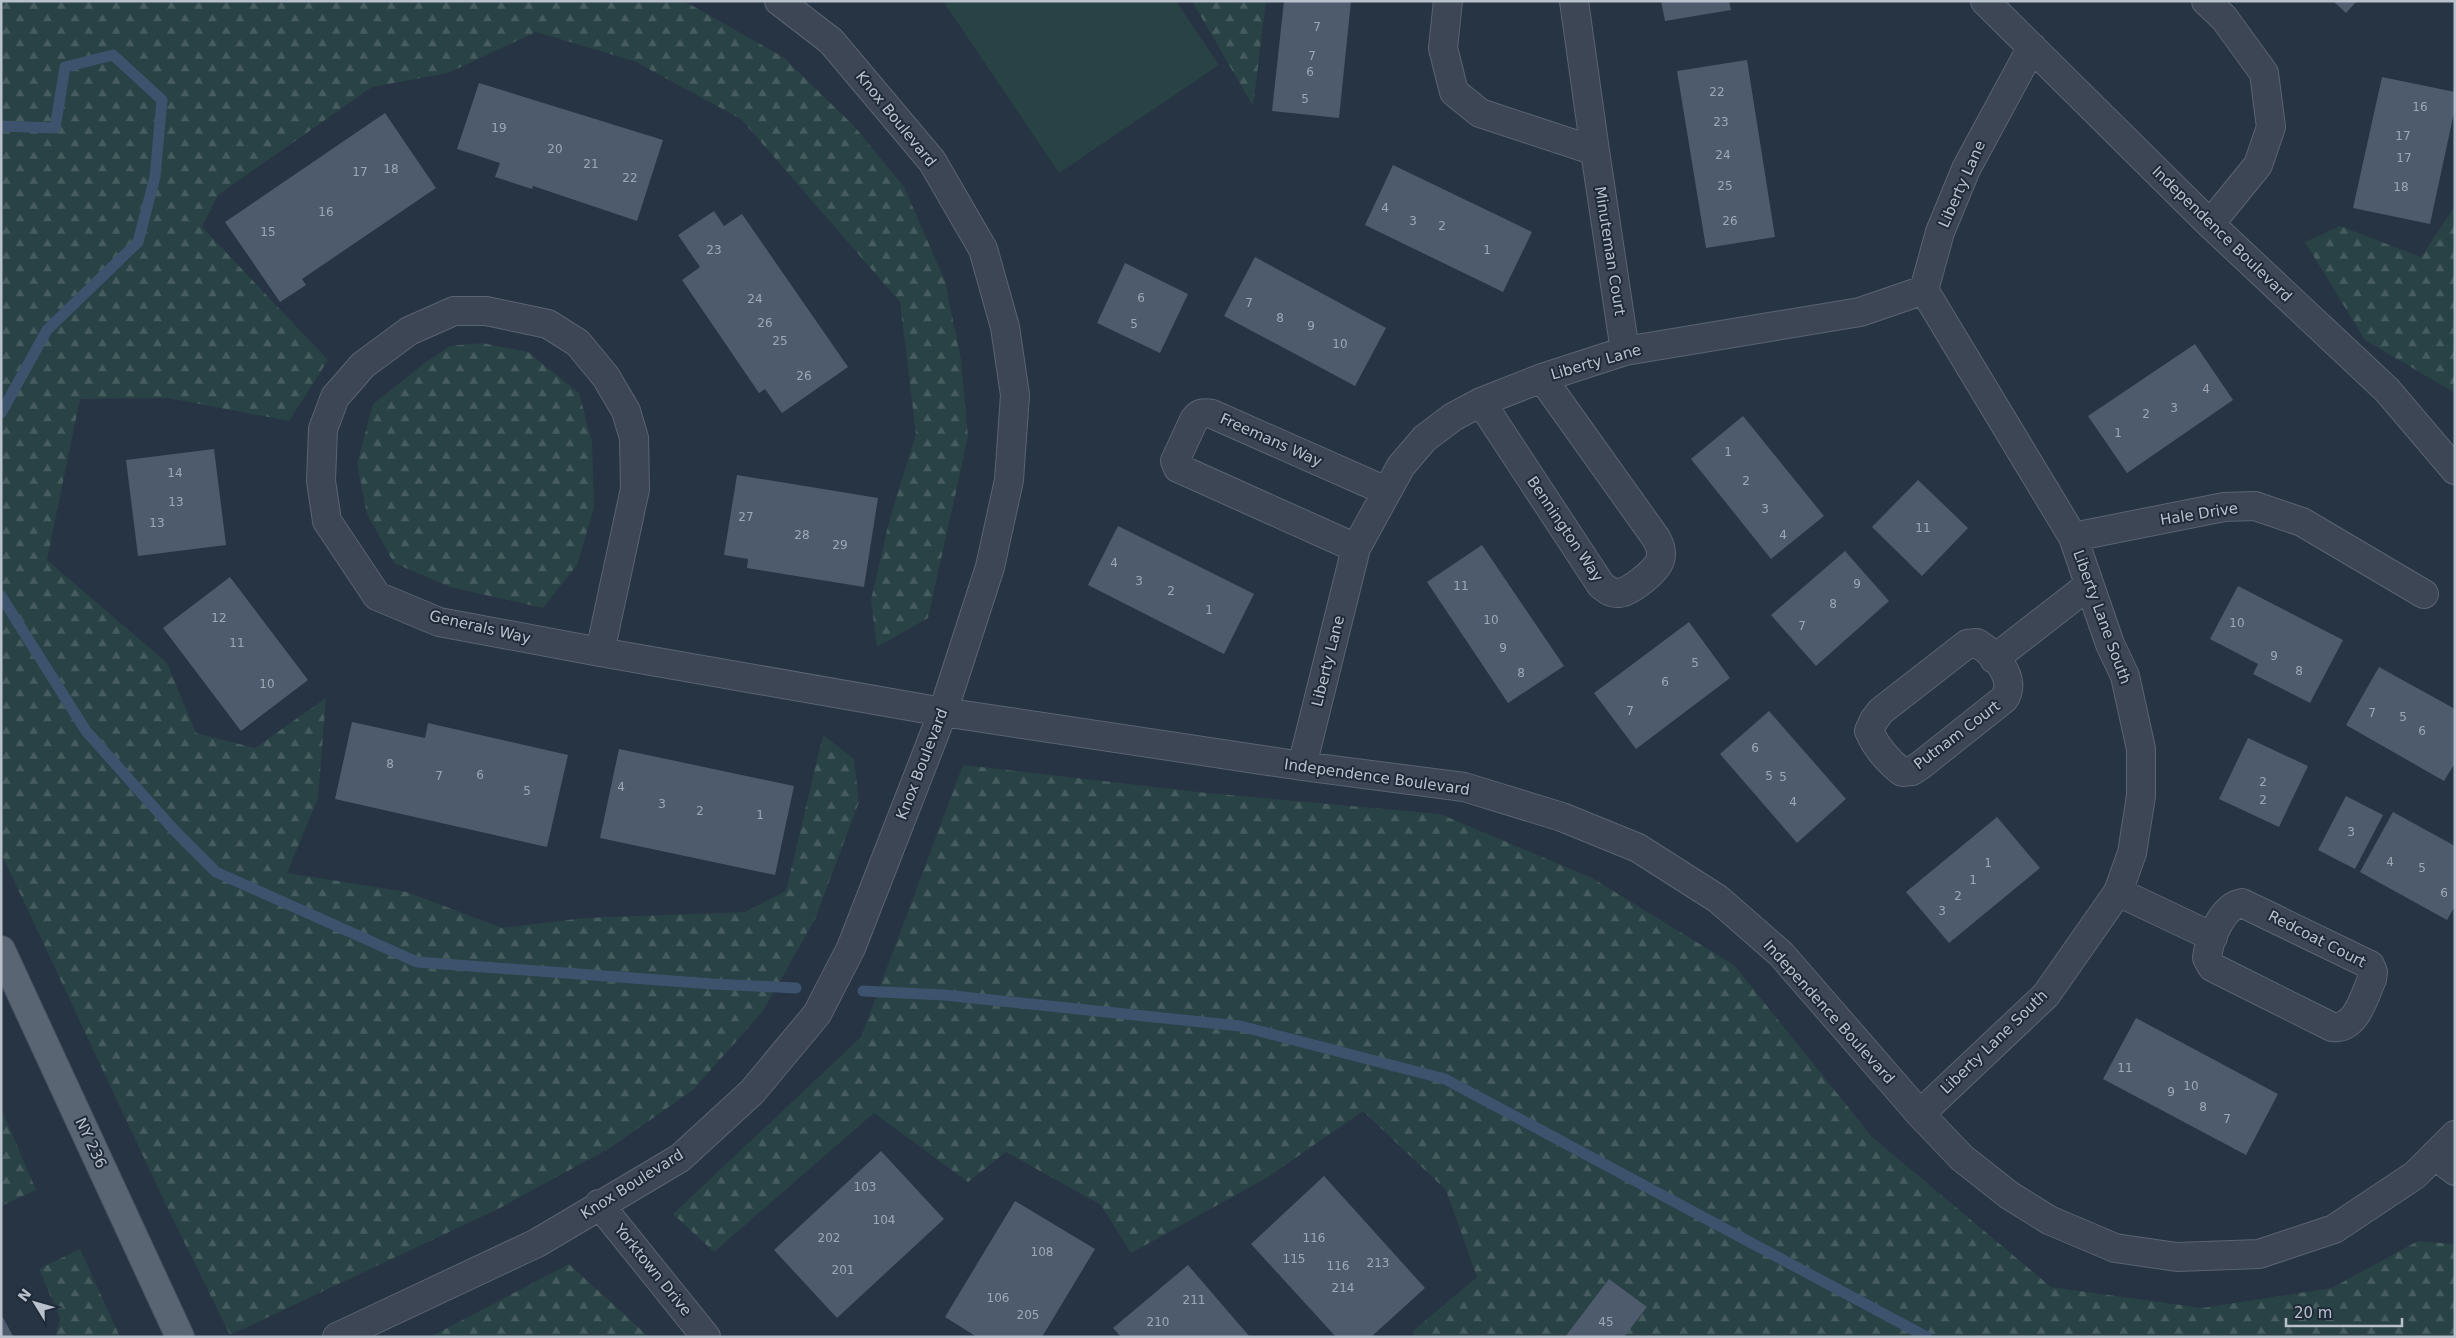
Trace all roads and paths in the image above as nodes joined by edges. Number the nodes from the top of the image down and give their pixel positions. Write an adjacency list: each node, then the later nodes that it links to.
1 (779, 1): 21 (street, Knox Boulevard)
2 (1448, 1): 7 (street)
3 (1574, 1): 7 (street, Minuteman Court)
4 (1985, 1): 6 (street, Independence Boulevard)
5 (2206, 1): 8 (street)
6 (2032, 47): 8 (street, Independence Boulevard); 9 (street, Liberty Lane)
7 (1595, 150): 10 (street, Minuteman Court)
8 (2210, 224): 13 (street, Independence Boulevard)
9 (1924, 290): 10 (street, Liberty Lane); 15 (street, Liberty Lane South)
10 (1625, 351): 11 (street, Liberty Lane)
11 (1542, 378): 12 (street, Liberty Lane); 12 (street, Bennington Way)
12 (1481, 402): 14 (street, Liberty Lane)
13 (2455, 470)
14 (1386, 491): 16 (street, Liberty Lane); 16 (street, Freemans Way)
15 (2074, 538): 17 (street, Liberty Lane South); 18 (street, Hale Drive)
16 (1356, 548): 22 (street, Liberty Lane)
17 (2089, 585): 20 (street); 23 (street, Liberty Lane South)
18 (2424, 594)
19 (600, 652): 19 (street, Generals Way); 21 (street, Generals Way)
20 (1994, 659): 20 (street, Putnam Court)
21 (943, 712): 22 (street, Independence Boulevard); 29 (street, Knox Boulevard)
22 (1302, 766): 26 (street, Independence Boulevard)
23 (2118, 892): 24 (street); 26 (street, Liberty Lane South)
24 (2213, 937): 24 (street, Redcoat Court)
25 (1, 950): 30 (main road, NY 236 / NY 236)
26 (1920, 1114): 28 (street, Independence Boulevard)
27 (2455, 1134): 28 (street, Independence Boulevard)
28 (2445, 1163)
29 (599, 1204): 31 (street, Knox Boulevard); 32 (street, Yorktown Drive)
30 (180, 1337)
31 (338, 1337)
32 (706, 1337)

